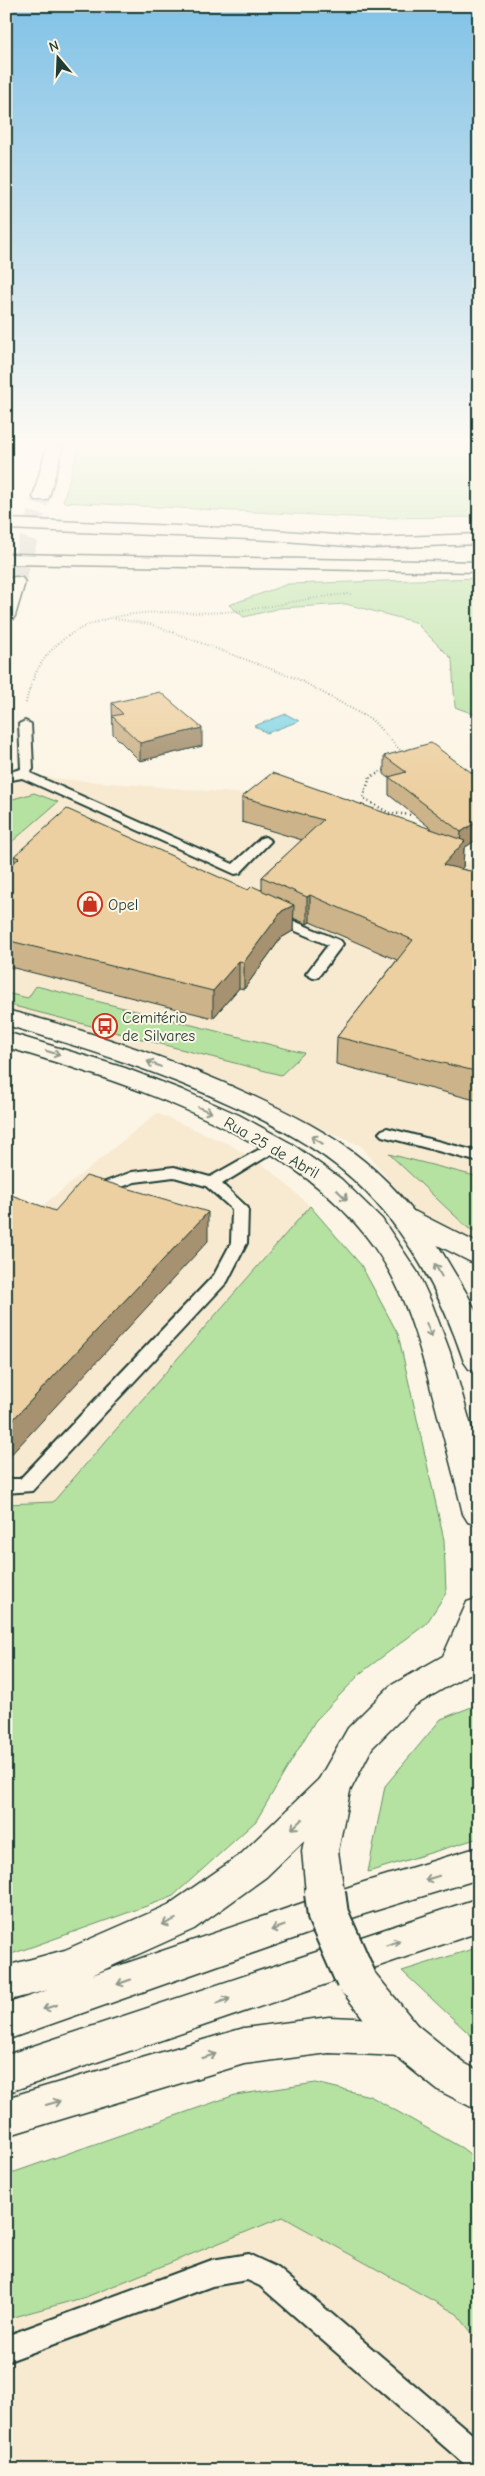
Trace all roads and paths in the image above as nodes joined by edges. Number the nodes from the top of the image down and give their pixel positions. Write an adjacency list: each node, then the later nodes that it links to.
1 (108, 562): 3 (main road)
2 (405, 562): 3 (main road)
3 (377, 564): 4 (main road)
4 (479, 567)
5 (16, 582): 7 (main road)
6 (359, 594): 8 (path)
7 (6, 616)
8 (109, 618): 9 (path); 10 (path)
9 (24, 724): 12 (lane)
10 (404, 753)
11 (396, 766): 14 (path)
12 (22, 774): 13 (lane); 15 (lane)
13 (6, 777)
14 (413, 815)
15 (265, 841)
16 (265, 912): 17 (lane)
17 (313, 974)
18 (6, 1017): 25 (main road, Rua 25 de Abril, one-way to 18)
19 (6, 1039): 21 (main road, Rua 25 de Abril, one-way to 21)
20 (387, 1133): 22 (lane)
21 (276, 1145): 23 (lane); 29 (main road, Rua 25 de Abril, one-way to 29)
22 (479, 1157)
23 (212, 1183): 24 (lane); 28 (lane)
24 (81, 1198)
25 (406, 1218): 26 (main road, Rua 25 de Abril); 27 (main road, Rua 25 de Abril, one-way to 25)
26 (479, 1255)
27 (479, 1362)
28 (6, 1486)
29 (479, 1514)
30 (479, 1610): 31 (main road)
31 (467, 1662): 32 (main road)
32 (332, 1790): 35 (main road, one-way to 35); 37 (main road, bridge)
33 (479, 1863): 36 (main road, one-way to 36)
34 (479, 1915): 38 (main road, one-way to 34)
35 (6, 1984)
36 (6, 2022)
37 (403, 2038): 39 (main road); 40 (main road, one-way to 37)
38 (6, 2074)
39 (479, 2092)
40 (6, 2117)
41 (6, 2348): 42 (lane)
42 (479, 2458)

